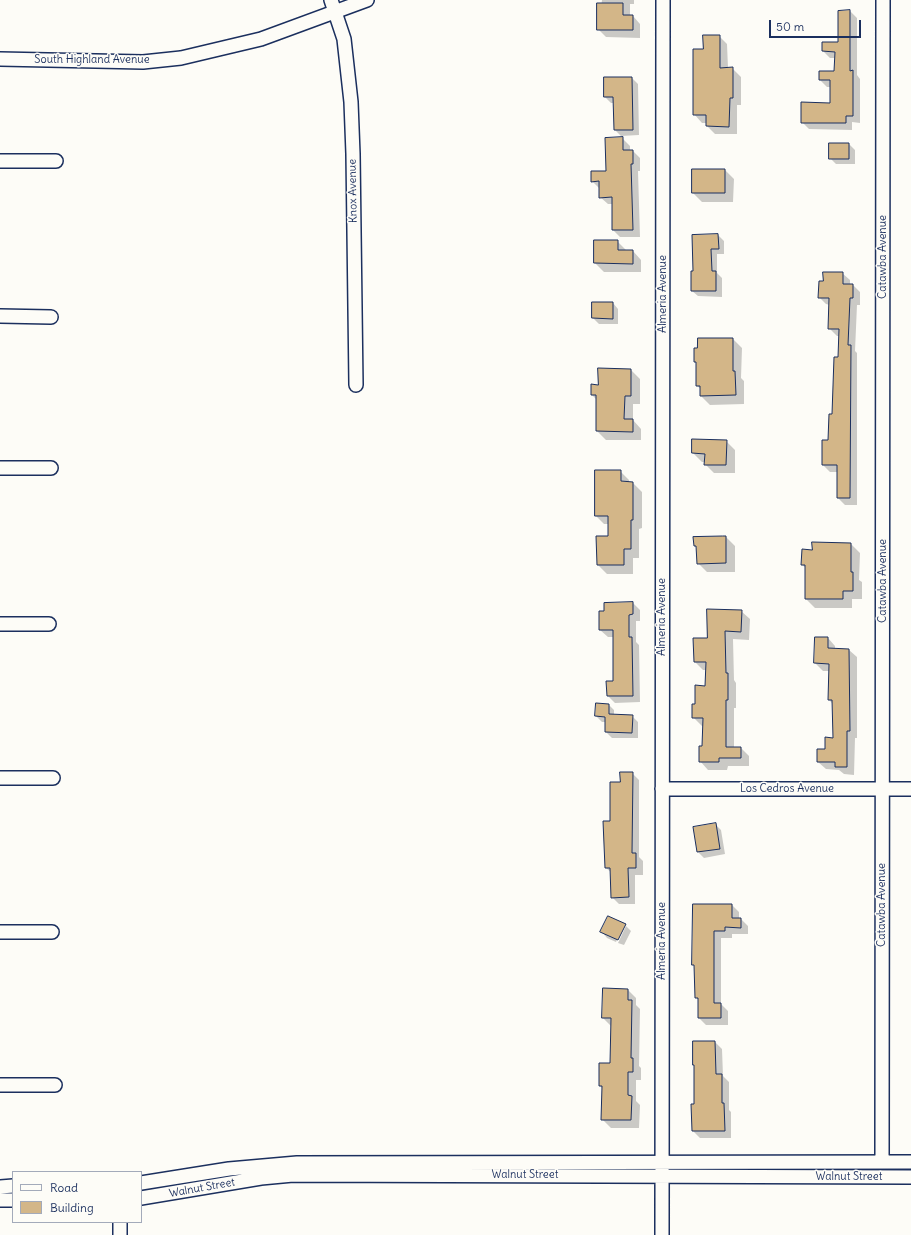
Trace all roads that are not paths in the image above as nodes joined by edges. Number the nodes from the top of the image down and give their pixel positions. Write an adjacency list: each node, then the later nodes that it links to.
1 (367, 0): 4 (street, South Highland Avenue)
2 (664, 0): 19 (street, Almeria Avenue)
3 (884, 0): 17 (street, Catawba Avenue)
4 (333, 6): 5 (street, South Highland Avenue); 10 (street, Knox Avenue)
5 (0, 59)
6 (0, 161): 7 (street)
7 (56, 161)
8 (0, 316): 9 (street)
9 (51, 317)
10 (356, 385)
11 (0, 468): 12 (street)
12 (51, 468)
13 (0, 624): 14 (street)
14 (49, 624)
15 (0, 778): 16 (street)
16 (54, 778)
17 (882, 789): 18 (street, Los Cedros Avenue); 19 (street, Los Cedros Avenue); 25 (street, Catawba Avenue)
18 (911, 789)
19 (662, 790): 24 (street, Almeria Avenue)
20 (0, 932): 21 (street)
21 (52, 932)
22 (0, 1085): 23 (street)
23 (55, 1085)
24 (662, 1162): 25 (street, Walnut Street); 27 (street, Almeria Avenue); 29 (street, Walnut Street)
25 (882, 1162): 26 (street, Walnut Street)
26 (911, 1162)
27 (662, 1176): 28 (street, Walnut Street); 32 (street, Walnut Street); 37 (street, Almeria Avenue)
28 (911, 1177)
29 (142, 1184)
30 (0, 1186): 31 (street)
31 (12, 1186)
32 (142, 1198)
33 (0, 1200): 34 (street)
34 (12, 1200)
35 (120, 1223): 36 (street)
36 (120, 1235)
37 (662, 1235)

